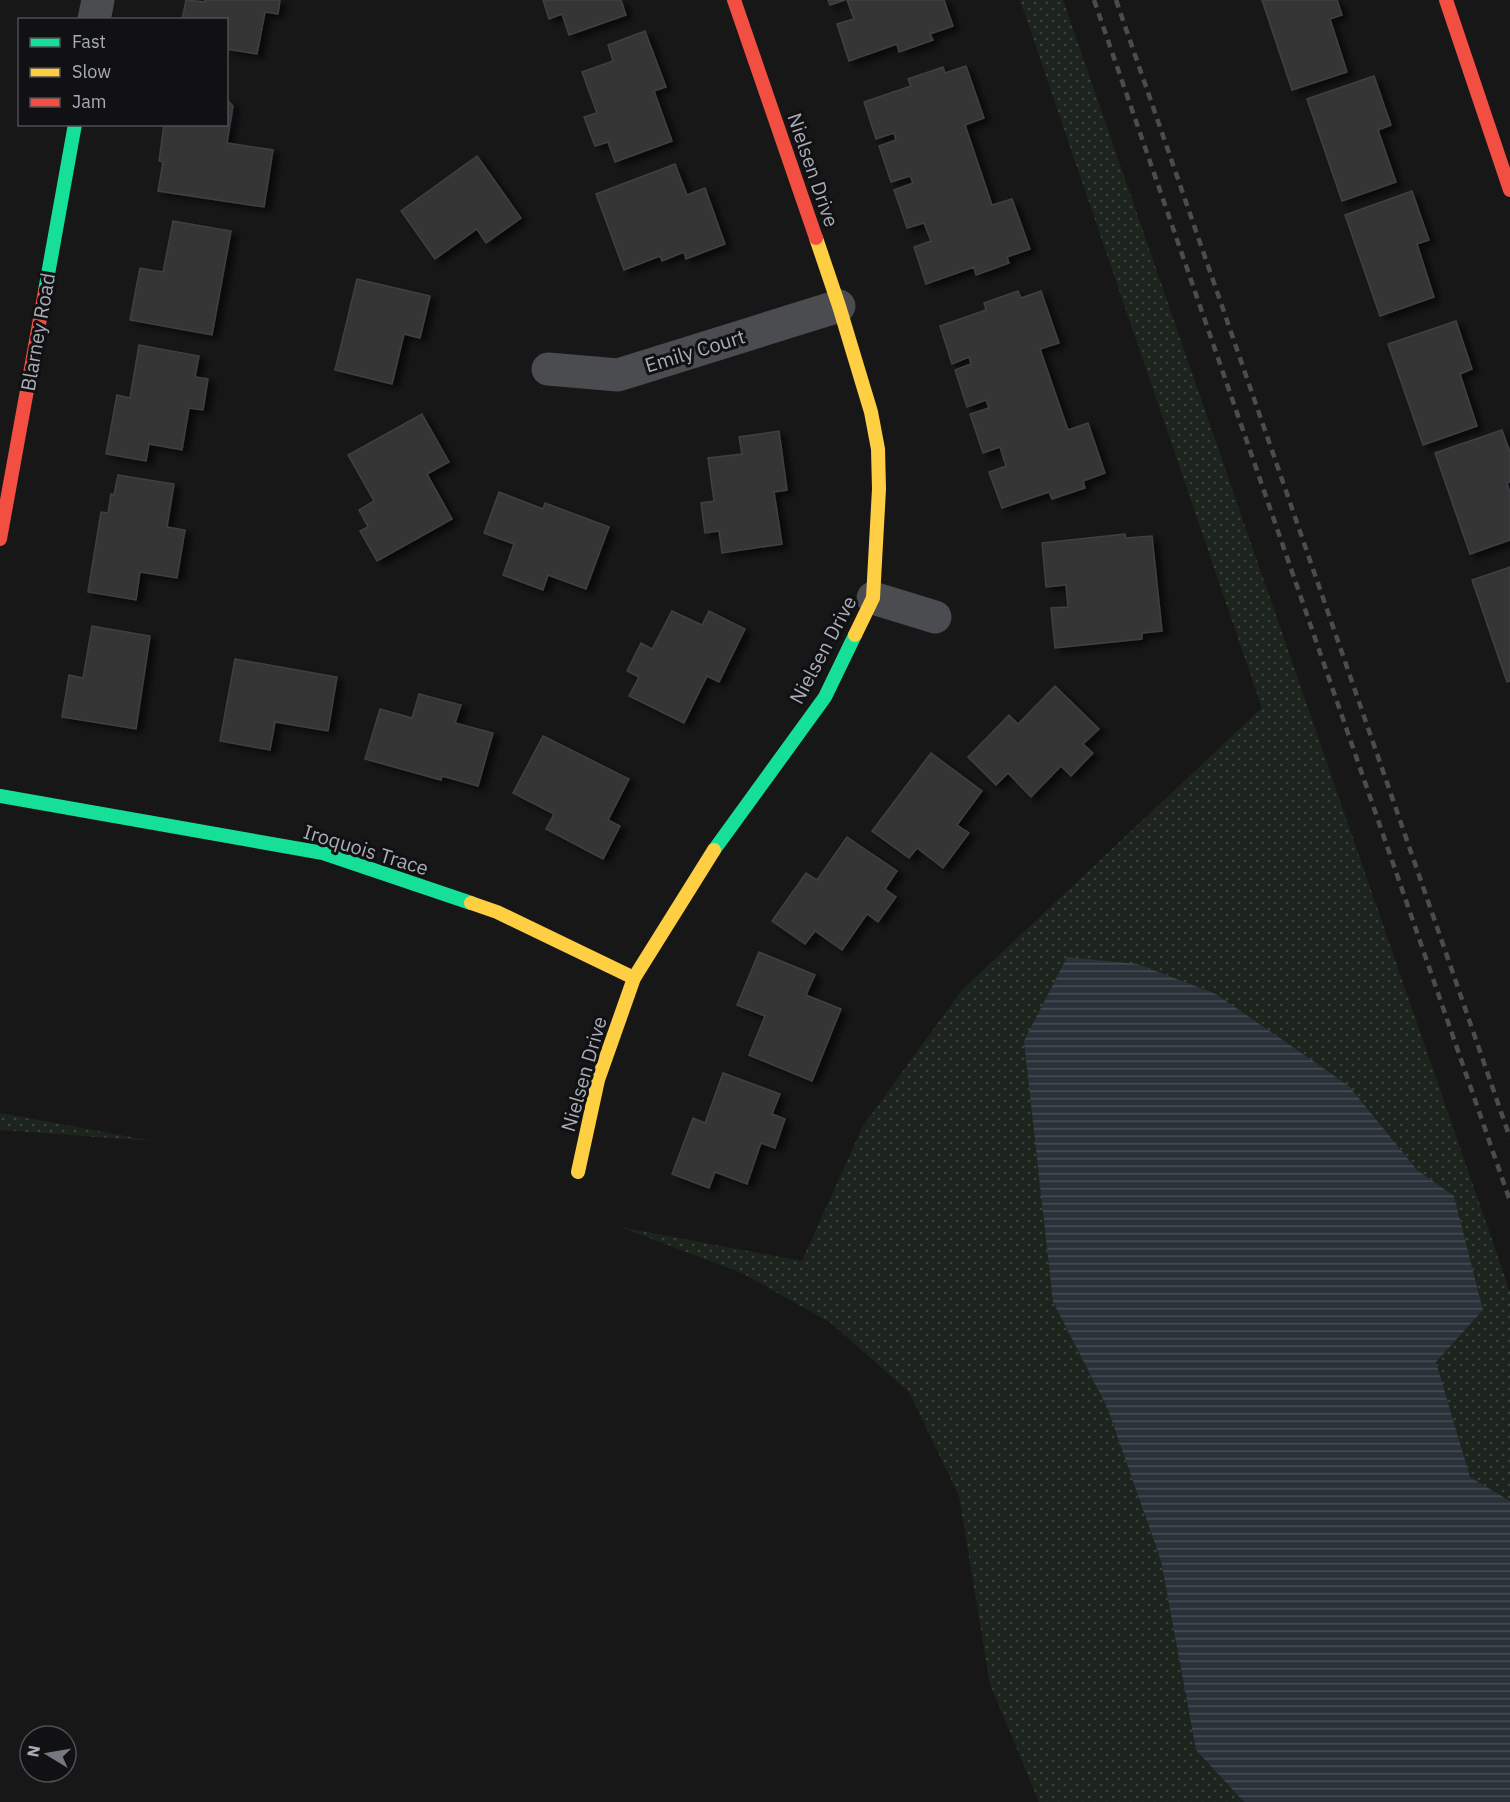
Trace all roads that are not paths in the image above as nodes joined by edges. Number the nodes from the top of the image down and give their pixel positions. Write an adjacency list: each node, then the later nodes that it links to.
1 (98, 0): 4 (street)
2 (734, 0): 7 (street, Nielsen Drive)
3 (1446, 0): 6 (street)
4 (94, 18)
5 (75, 126): 9 (street, Blarney Road)
6 (1510, 190)
7 (839, 306): 8 (street, Emily Court); 10 (street, Nielsen Drive)
8 (548, 369)
9 (0, 539)
10 (873, 597): 11 (street); 13 (street, Nielsen Drive)
11 (935, 617)
12 (0, 796): 13 (street, Iroquois Trace)
13 (634, 978): 14 (street, Nielsen Drive)
14 (578, 1172)

